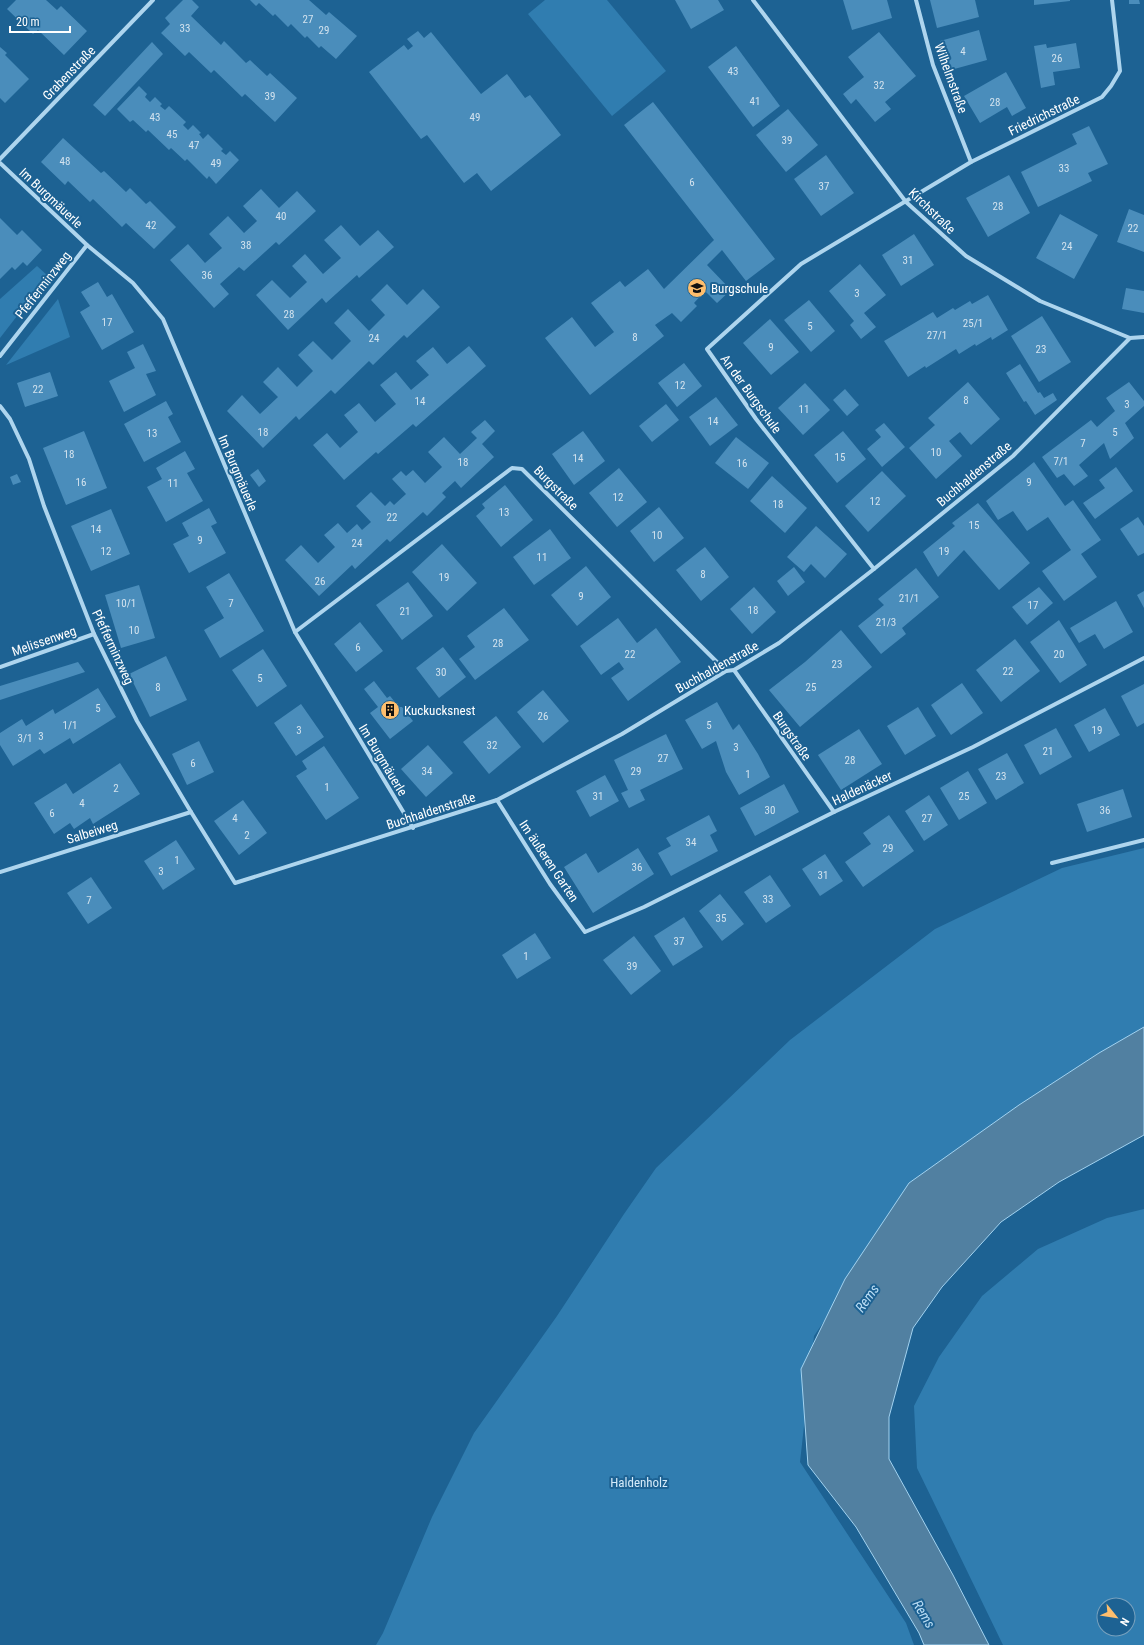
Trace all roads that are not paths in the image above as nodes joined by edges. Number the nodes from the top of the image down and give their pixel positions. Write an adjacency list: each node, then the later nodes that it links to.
1 (153, 0): 5 (street, Grabenstraße)
2 (753, 0): 8 (street, Kirchstraße)
3 (916, 0): 6 (street, Wilhelmstraße)
4 (1112, 0): 6 (street, Friedrichstraße)
5 (0, 159)
6 (971, 162): 8 (street, Friedrichstraße)
7 (0, 163): 9 (street, Im Burgmäuerle)
8 (906, 202): 11 (street, Kirchstraße); 14 (street, An der Burgschule)
9 (87, 245): 12 (street, Pfefferminzweg); 15 (street, Im Burgmäuerle)
10 (1144, 337): 11 (street, Kirchstraße)
11 (1130, 338): 14 (street, Buchhaldenstraße)
12 (0, 356)
13 (0, 406): 16 (street, Pfefferminzweg)
14 (874, 569): 19 (street, Buchhaldenstraße)
15 (295, 632): 20 (street, Burgstraße); 24 (street, Im Burgmäuerle)
16 (94, 634): 18 (street, Melissenweg); 22 (street, Pfefferminzweg)
17 (1144, 658): 23 (street, Haldenäcker)
18 (0, 667)
19 (734, 670): 20 (street, Buchhaldenstraße); 23 (street, Burgstraße)
20 (726, 671): 21 (street, Buchhaldenstraße)
21 (497, 800): 24 (street, Buchhaldenstraße); 29 (street, Im äußeren Garten)
22 (191, 812): 27 (street, Salbeiweg); 28 (street, Pfefferminzweg)
23 (834, 812): 29 (street, Haldenäcker)
24 (412, 828): 28 (street, Buchhaldenstraße)
25 (1144, 840): 26 (street)
26 (1052, 862)
27 (0, 872)
28 (235, 883)
29 (585, 932)

